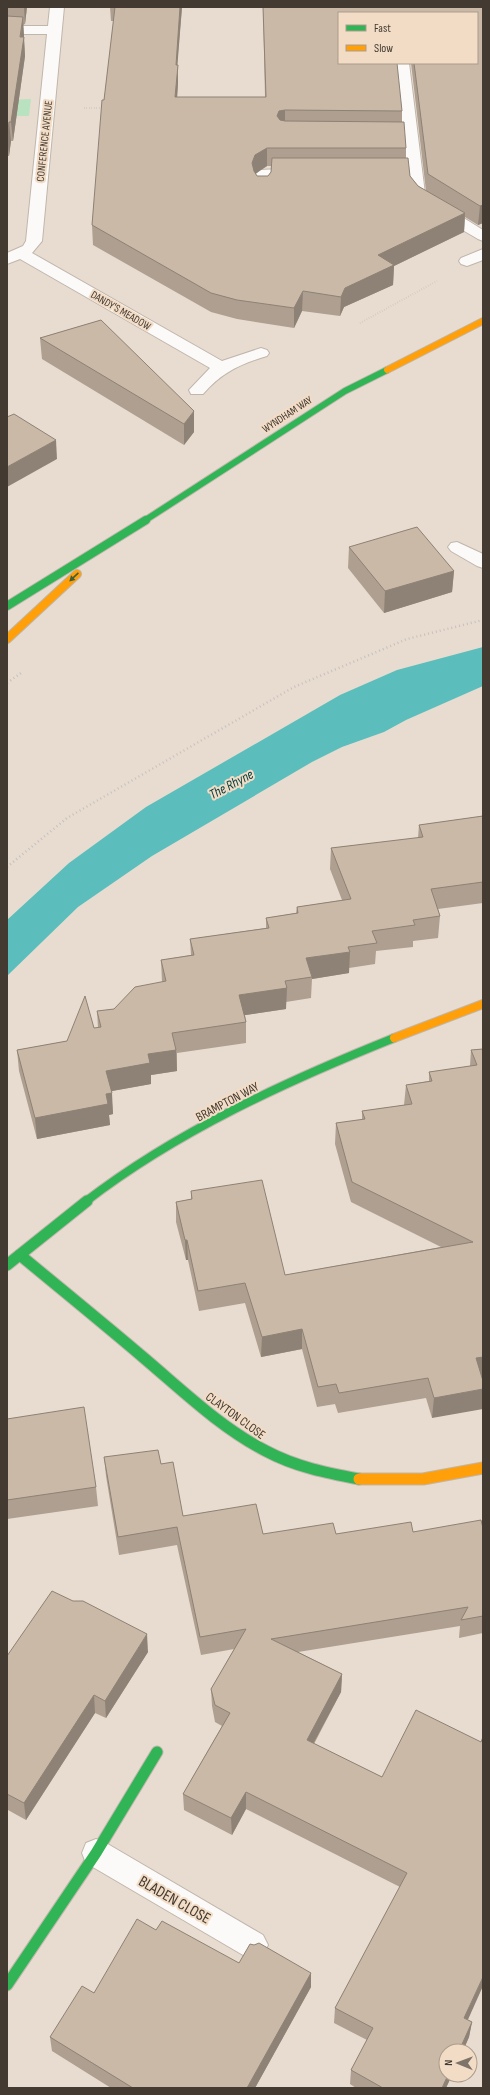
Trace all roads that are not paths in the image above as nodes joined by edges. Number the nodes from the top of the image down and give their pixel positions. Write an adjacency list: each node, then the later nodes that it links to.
1 (57, 7): 3 (street, CONFERENCE AVENUE)
2 (7, 30): 3 (street)
3 (55, 30): 13 (street, CONFERENCE AVENUE)
4 (402, 64): 6 (street)
5 (395, 135): 6 (street)
6 (411, 135): 9 (street)
7 (313, 172): 10 (lane)
8 (399, 172): 9 (lane)
9 (414, 172): 11 (street)
10 (262, 191)
11 (483, 236)
12 (483, 254): 14 (street)
13 (14, 256): 17 (street, DANDY'S MEADOW)
14 (467, 260)
15 (483, 321): 19 (street, WYNDHAM WAY)
16 (261, 353): 17 (street)
17 (221, 366): 18 (street)
18 (197, 390)
19 (113, 541): 22 (street, WYNDHAM WAY); 23 (street, WYNDHAM WAY, one-way to 23)
20 (457, 547): 21 (street)
21 (483, 562)
22 (7, 606)
23 (7, 638)
24 (483, 1004): 25 (street, BRAMPTON WAY)
25 (20, 1255): 26 (street, BRAMPTON WAY); 27 (street, CLAYTON CLOSE)
26 (7, 1265)
27 (483, 1468)
28 (158, 1752): 29 (street)
29 (96, 1853): 30 (street, BLADEN CLOSE); 31 (street)
30 (253, 1945)
31 (7, 1985)

